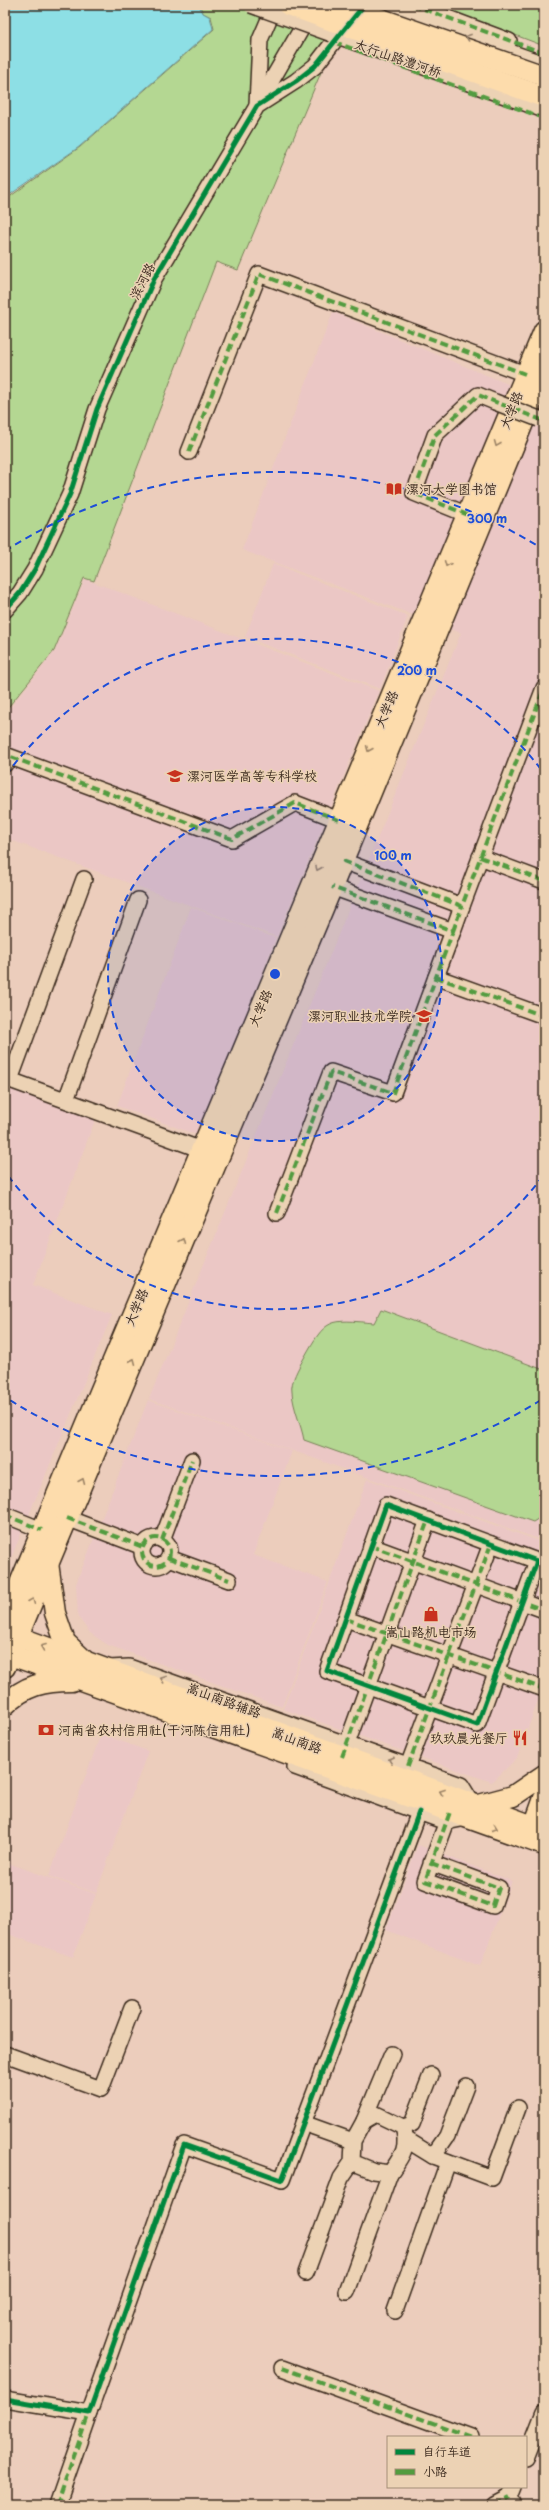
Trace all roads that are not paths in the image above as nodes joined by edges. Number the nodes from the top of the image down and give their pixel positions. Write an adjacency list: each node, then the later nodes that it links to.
1 (252, 5): 8 (street, 太行山路澧河桥, bridge)
2 (275, 5): 14 (street)
3 (288, 5): 8 (main road, 太行山路澧河桥, bridge)
4 (341, 5): 12 (main road, bridge)
5 (364, 5): 9 (street, 滨河路)
6 (378, 5): 11 (street, one-way to 6)
7 (413, 5): 10 (street)
8 (307, 19): 9 (street, 太行山路澧河桥, bridge); 13 (main road, 太行山路澧河桥, bridge); 14 (street)
9 (336, 39): 14 (street, 滨河路); 15 (street, 太行山路澧河桥, bridge); 16 (street)
10 (544, 54)
11 (544, 64)
12 (544, 76)
13 (544, 97)
14 (257, 106): 22 (street, 滨河路)
15 (544, 110)
16 (544, 118)
17 (544, 331): 18 (main road, 大学路)
18 (535, 373): 20 (street); 21 (main road, 大学路, one-way to 21); 27 (main road, 大学路)
19 (542, 420): 21 (street, bridge)
20 (189, 452)
21 (468, 515): 25 (main road, 大学路, one-way to 25)
22 (5, 610)
23 (544, 688): 26 (street)
24 (5, 764): 25 (street)
25 (339, 820): 37 (main road, 大学路, one-way to 37)
26 (480, 857): 29 (street); 32 (street)
27 (343, 861): 30 (main road, 大学路); 32 (street)
28 (84, 879): 36 (street)
29 (544, 881)
30 (332, 887): 33 (street); 39 (main road, 大学路, one-way to 30)
31 (138, 900): 36 (street)
32 (462, 906): 33 (street)
33 (453, 932): 34 (street)
34 (436, 977): 35 (street); 38 (street)
35 (544, 1016)
36 (66, 1100): 37 (street)
37 (202, 1150): 39 (main road, 大学路)
38 (277, 1213)
39 (116, 1378): 42 (main road, 大学路, one-way to 39); 44 (main road, 大学路)
40 (192, 1460): 45 (street)
41 (5, 1516): 44 (street)
42 (66, 1518): 48 (street); 50 (main road, 大学路)
43 (428, 1520): 46 (street); 47 (street); 51 (street)
44 (42, 1530): 50 (main road, 大学路)
45 (162, 1540): 48 (street); 49 (street)
46 (492, 1544): 54 (street); 55 (street)
47 (372, 1546): 51 (street); 58 (street)
48 (143, 1547): 49 (street)
49 (169, 1558): 52 (street)
50 (40, 1559): 53 (main road); 57 (main road, 大学路); 59 (main road, 大学路, one-way to 50); 64 (main road)
51 (414, 1561): 54 (street); 60 (street)
52 (229, 1580)
53 (5, 1583)
54 (476, 1584): 55 (street); 61 (street)
55 (522, 1602): 56 (street); 63 (street)
56 (544, 1610)
57 (5, 1619)
58 (346, 1619): 60 (street); 65 (street)
59 (11, 1634): 62 (main road, 大学路); 64 (main road, 嵩山南路, one-way to 59)
60 (387, 1634): 61 (street); 65 (street)
61 (450, 1656): 63 (street); 68 (street)
62 (7, 1658): 64 (main road, 嵩山南路)
63 (496, 1672): 66 (street); 68 (street)
64 (92, 1675): 67 (main road); 69 (main road, 嵩山南路, one-way to 64); 73 (street); 74 (main road, 嵩山南路)
65 (368, 1686): 68 (street); 69 (street)
66 (544, 1689)
67 (5, 1705)
68 (430, 1708): 70 (street)
69 (345, 1750): 70 (street, one-way to 69); 74 (main road, 嵩山南路, one-way to 69)
70 (408, 1766): 74 (street)
71 (544, 1775): 74 (main road)
72 (544, 1798): 75 (main road)
73 (419, 1812): 74 (street); 84 (street)
74 (463, 1812): 75 (main road, 嵩山南路); 76 (street)
75 (540, 1835)
76 (431, 1863)
77 (132, 2008): 78 (street)
78 (5, 2054)
79 (392, 2054): 83 (street)
80 (431, 2075): 85 (street)
81 (466, 2086): 87 (street)
82 (518, 2108): 89 (street)
83 (364, 2121): 85 (street); 86 (street)
84 (303, 2123): 86 (street); 97 (street)
85 (405, 2134): 87 (street); 90 (street)
86 (353, 2141): 88 (street)
87 (433, 2156): 89 (street)
88 (352, 2162): 90 (street); 91 (street)
89 (448, 2162): 93 (street)
90 (390, 2173): 92 (street)
91 (306, 2273)
92 (347, 2292)
93 (395, 2311)
94 (282, 2368): 98 (street)
95 (5, 2400): 97 (street)
96 (544, 2412): 99 (street)
97 (89, 2413): 101 (street)
98 (468, 2436)
99 (527, 2455)
100 (513, 2496): 102 (street)
101 (57, 2505)
102 (494, 2505)

